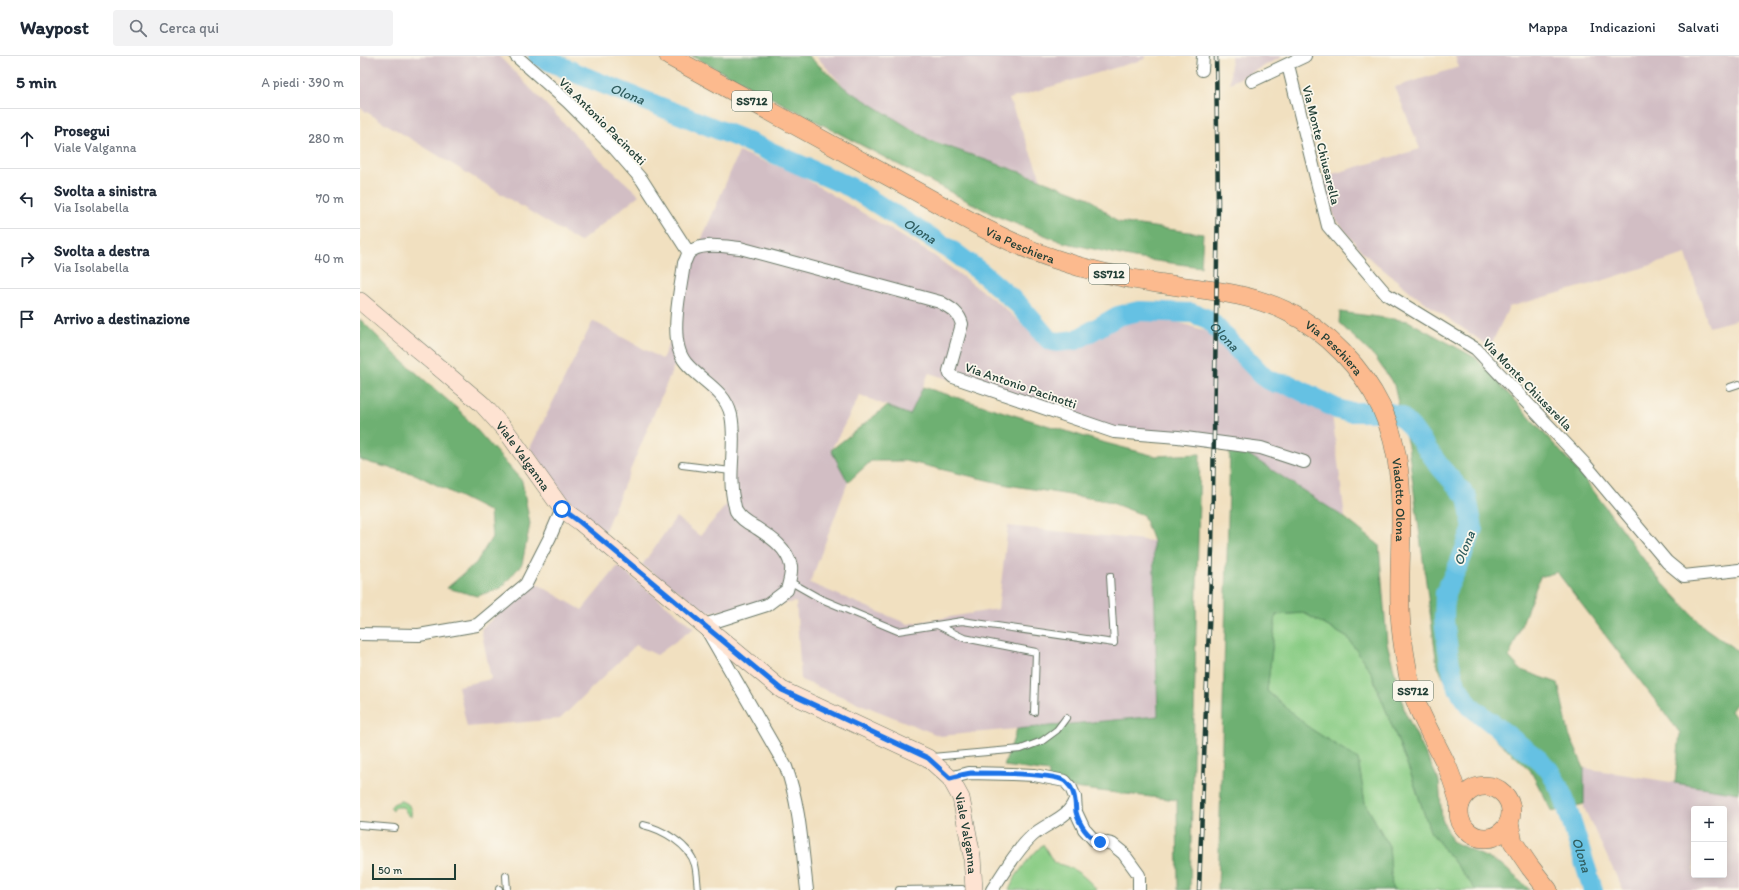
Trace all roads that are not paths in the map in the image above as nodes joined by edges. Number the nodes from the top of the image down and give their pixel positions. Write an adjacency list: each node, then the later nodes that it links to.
1 (516, 56): 8 (street, Via Antonio Pacinotti)
2 (669, 56): 12 (main road, Via Peschiera / SS712)
3 (1203, 56): 6 (street)
4 (1305, 56): 5 (street)
5 (1288, 65): 7 (street); 17 (street, Via Monte Chiusarella)
6 (1202, 70)
7 (1252, 81)
8 (689, 253): 13 (street, Via Antonio Pacinotti); 15 (street)
9 (360, 300): 16 (main road, Viale Valganna)
10 (1739, 384): 11 (lane)
11 (1730, 387)
12 (1374, 395): 26 (main road, Viadotto Olona / SS712)
13 (1304, 462)
14 (682, 465): 15 (lane)
15 (731, 471): 19 (street)
16 (562, 509): 21 (main road, Viale Valganna); 22 (street)
17 (1739, 570)
18 (1110, 576): 20 (lane)
19 (789, 581): 20 (lane); 21 (street)
20 (937, 625): 23 (lane)
21 (704, 626): 25 (main road, Viale Valganna); 40 (street)
22 (360, 634)
23 (1034, 712)
24 (1066, 718): 25 (lane)
25 (928, 758): 27 (main road, Viale Valganna)
26 (1448, 767): 28 (main road, SS712); 30 (main road, SS712)
27 (950, 778): 29 (street); 42 (main road, Viale Valganna)
28 (1481, 786): 30 (main road); 31 (main road, SS712)
29 (1075, 797): 43 (street); 44 (street)
30 (1460, 804): 35 (main road, SS712)
31 (1509, 823): 35 (main road); 36 (main road, SS712)
32 (360, 825): 34 (lane)
33 (643, 825): 39 (lane)
34 (395, 828)
35 (1479, 837): 36 (main road, SS712)
36 (1530, 867): 45 (main road, SS712)
37 (506, 876): 38 (lane)
38 (508, 890)
39 (698, 890)
40 (808, 890)
41 (899, 890): 42 (lane)
42 (968, 890)
43 (992, 890)
44 (1139, 890)
45 (1548, 890)

